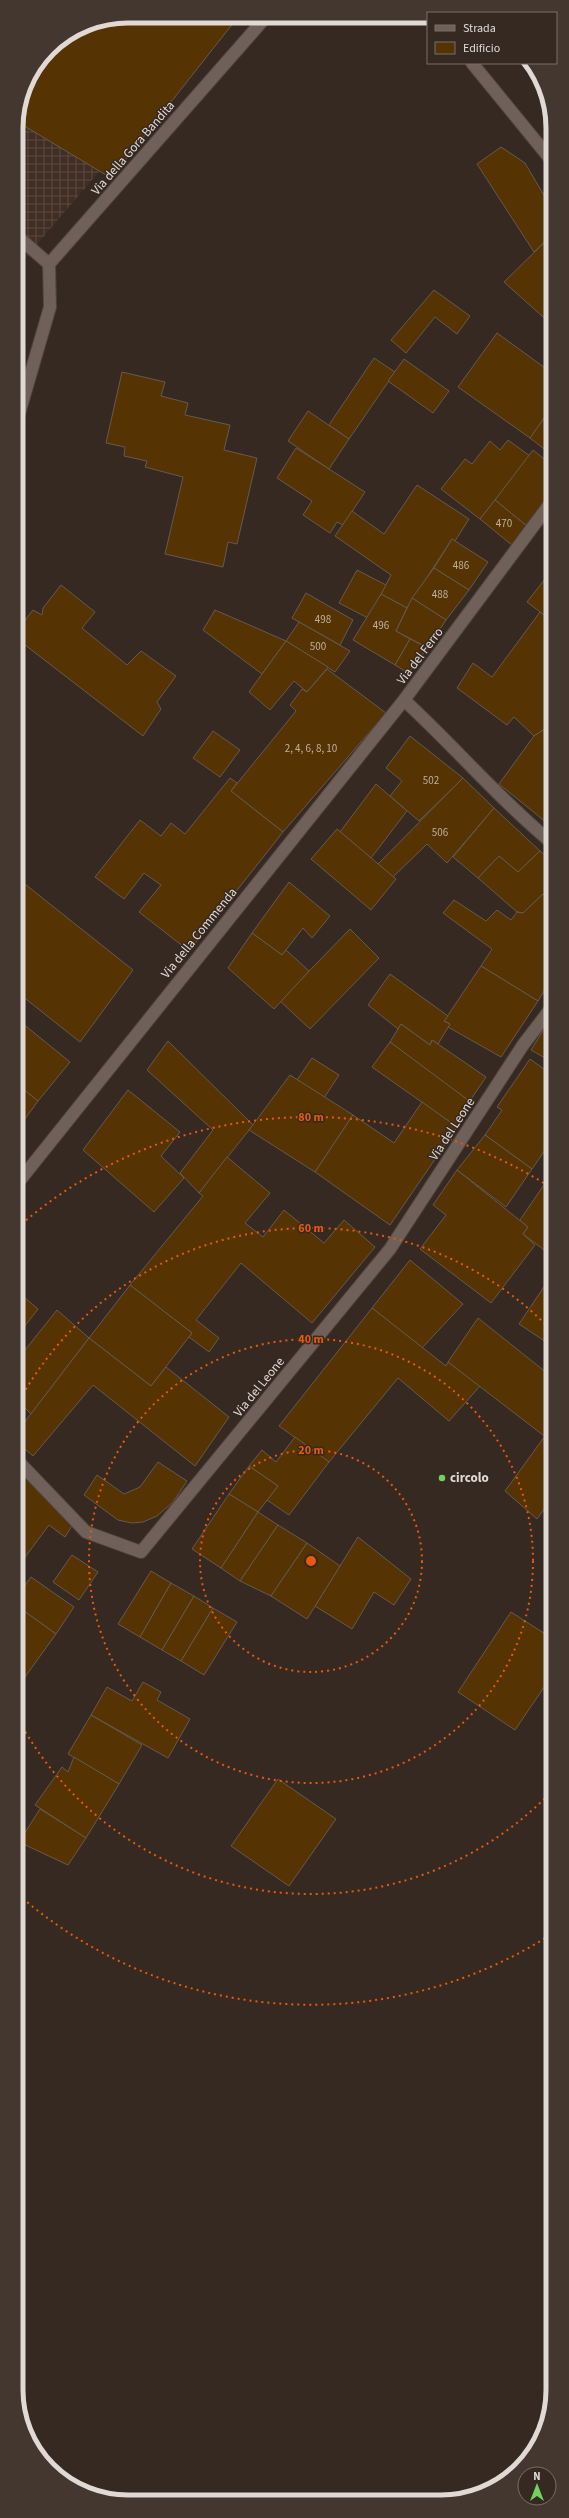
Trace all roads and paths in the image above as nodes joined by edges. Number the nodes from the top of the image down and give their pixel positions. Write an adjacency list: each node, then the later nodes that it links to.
1 (261, 23): 5 (street, Via della Gora Bandita)
2 (473, 64): 3 (street)
3 (546, 154)
4 (23, 241): 5 (street)
5 (49, 264): 6 (street)
6 (23, 400)
7 (546, 509): 8 (street, Via del Ferro)
8 (404, 700): 9 (street, Via del Ferro); 11 (street, Via della Commenda)
9 (546, 838)
10 (546, 1015): 12 (street, Via del Leone)
11 (23, 1176)
12 (23, 1466)

